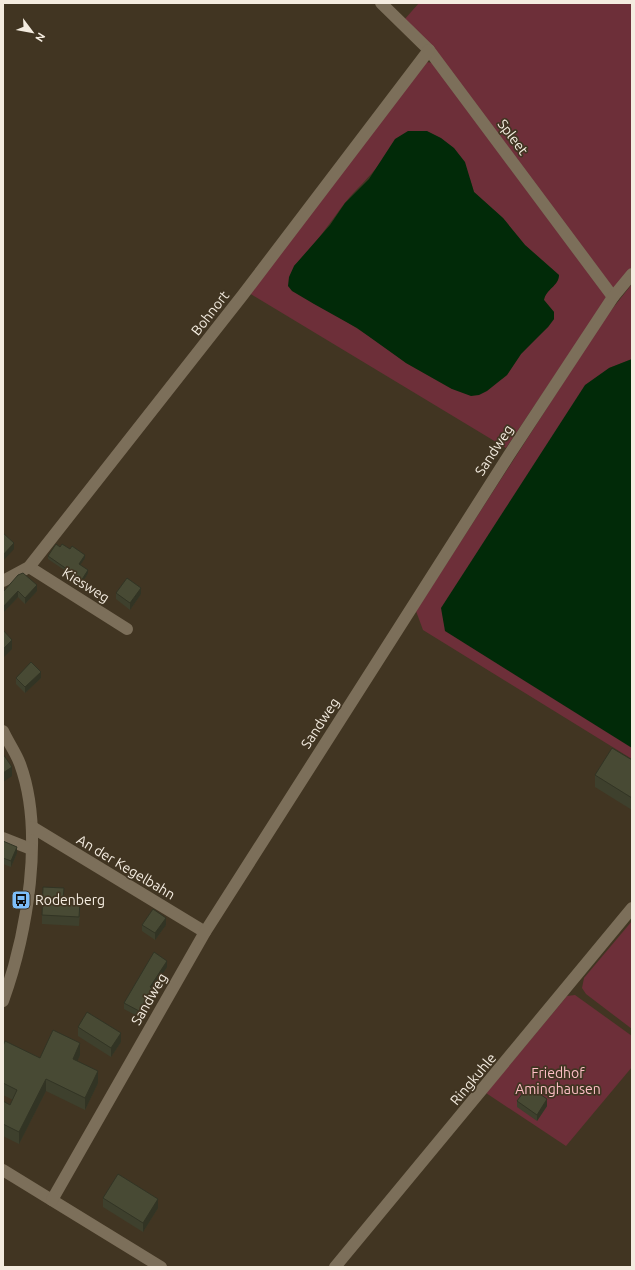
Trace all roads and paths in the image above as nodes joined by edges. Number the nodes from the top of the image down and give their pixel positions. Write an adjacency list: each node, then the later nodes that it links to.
1 (381, 3): 2 (street, Spleet)
2 (429, 50): 4 (street, Spleet); 5 (street, Bohnort)
3 (632, 274): 4 (street, Sandweg)
4 (613, 297): 13 (street, Sandweg)
5 (29, 568): 6 (street, Bohnort); 7 (street, Kiesweg)
6 (3, 581)
7 (127, 629)
8 (3, 731): 9 (street)
9 (32, 828): 11 (street); 13 (street, An der Kegelbahn)
10 (3, 838): 11 (street)
11 (31, 849): 14 (street)
12 (632, 908): 18 (street, Ringkuhle)
13 (205, 932): 16 (street, Sandweg)
14 (3, 1001)
15 (3, 1170): 16 (street)
16 (52, 1200): 17 (street)
17 (161, 1267)
18 (335, 1267)

